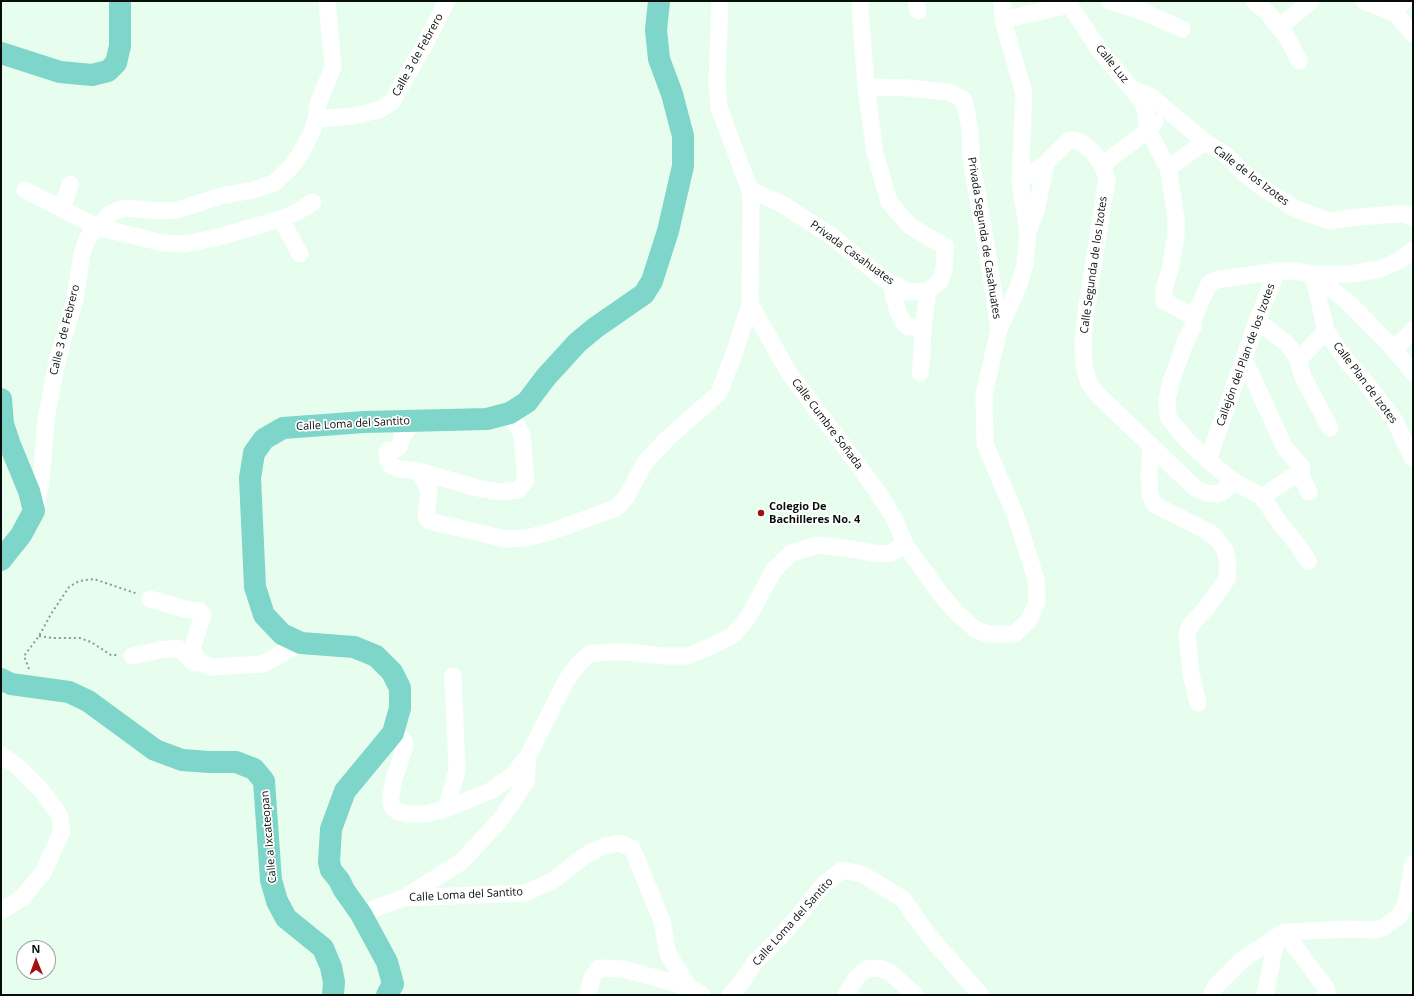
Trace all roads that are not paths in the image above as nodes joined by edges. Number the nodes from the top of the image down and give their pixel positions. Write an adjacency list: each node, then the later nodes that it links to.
1 (120, 1): 18 (main road)
2 (327, 1): 23 (street, Calle 3 de Febrero)
3 (447, 1): 23 (street, Calle 3 de Febrero)
4 (660, 1): 58 (main road, Calle Loma del Santito)
5 (720, 1): 32 (street)
6 (1002, 1): 14 (street)
7 (1109, 1): 16 (street)
8 (1254, 1): 15 (street)
9 (1311, 1): 15 (street)
10 (1364, 1): 13 (street)
11 (1068, 3): 14 (street); 21 (street, Calle Luz)
12 (860, 4): 20 (street)
13 (1400, 7): 17 (street)
14 (1003, 20): 29 (street)
15 (1279, 28): 19 (street)
16 (1182, 29)
17 (1413, 34)
18 (1, 53)
19 (1299, 61)
20 (866, 87): 44 (street); 49 (street, Privada Segunda de Casahuates)
21 (1133, 90): 22 (street, Calle de los Izotes); 24 (street, Calle Luz)
22 (1167, 111): 24 (street); 25 (street, Calle de los Izotes)
23 (316, 119): 37 (street, Calle 3 de Febrero)
24 (1148, 130): 27 (street); 28 (street)
25 (1205, 142): 28 (street); 35 (street, Calle de los Izotes)
26 (1046, 163): 27 (street, Calle Segunda de los Izotes); 29 (street, Calle Segunda de los Izotes); 38 (street)
27 (1102, 165): 61 (street, Calle Segunda de los Izotes)
28 (1168, 168): 46 (street)
29 (1020, 181): 38 (street)
30 (70, 184): 34 (street)
31 (25, 190): 34 (street)
32 (750, 190): 43 (street, Privada Casahuates); 45 (street)
33 (313, 202): 36 (street)
34 (62, 209): 37 (street)
35 (1411, 217)
36 (281, 219): 37 (street); 40 (street)
37 (97, 227): 69 (street, Calle 3 de Febrero)
38 (1028, 232): 49 (street)
39 (1413, 250): 42 (street, Callejón del Plan de los Izotes)
40 (300, 254)
41 (1277, 271): 42 (street, Callejón del Plan de los Izotes); 46 (street); 47 (street, Callejón del Plan de los Izotes)
42 (1313, 274): 51 (street); 52 (street)
43 (890, 282): 44 (street, Privada Casahuates); 48 (street)
44 (928, 291): 48 (street)
45 (750, 304): 64 (street); 70 (street, Calle Cumbre Soñada)
46 (1194, 317): 63 (street)
47 (1257, 321): 53 (street, Callejón del Plan de los Izotes); 54 (street)
48 (922, 327): 55 (street)
49 (999, 329): 70 (street)
50 (1413, 330): 52 (street)
51 (1326, 331): 54 (street); 62 (street, Calle Plan de Izotes)
52 (1394, 349): 56 (street)
53 (1244, 359): 63 (street, Callejón del Plan de los Izotes); 65 (street)
54 (1298, 360): 60 (street)
55 (920, 373)
56 (1413, 373)
57 (1, 399): 69 (main road)
58 (510, 413): 59 (main road, Calle Loma del Santito); 64 (street)
59 (410, 421): 64 (street); 74 (main road, Calle Loma del Santito)
60 (1330, 428)
61 (1151, 446): 66 (street, Calle Segunda de los Izotes); 79 (street)
62 (1413, 459)
63 (1208, 460): 66 (street)
64 (419, 471)
65 (1301, 471): 67 (street); 68 (street)
66 (1233, 481): 68 (street)
67 (1309, 492)
68 (1262, 497): 72 (street)
69 (34, 510): 71 (main road)
70 (905, 544): 82 (street)
71 (1, 560)
72 (1308, 561)
73 (150, 599): 76 (street)
74 (301, 643): 76 (street); 80 (main road, Calle Loma del Santito)
75 (132, 656): 76 (street)
76 (197, 659)
77 (453, 676): 83 (street)
78 (1, 679): 90 (main road, Calle a Ixcateopan)
79 (1198, 703)
80 (393, 733): 83 (street); 87 (main road, Calle Loma del Santito)
81 (1, 755): 86 (street)
82 (528, 756): 83 (street); 85 (street)
83 (446, 810)
84 (1413, 866): 88 (street)
85 (403, 898): 87 (street, Calle Loma del Santito); 89 (street, Calle Loma del Santito)
86 (1, 911)
87 (361, 914): 91 (main road, Calle Loma del Santito)
88 (1280, 934): 97 (street); 98 (street); 99 (street)
89 (695, 991): 92 (street)
90 (333, 995)
91 (387, 995)
92 (588, 995)
93 (730, 995): 96 (street, Calle Loma del Santito)
94 (846, 995): 95 (street)
95 (915, 995)
96 (981, 995)
97 (1210, 995)
98 (1265, 995)
99 (1328, 995)

